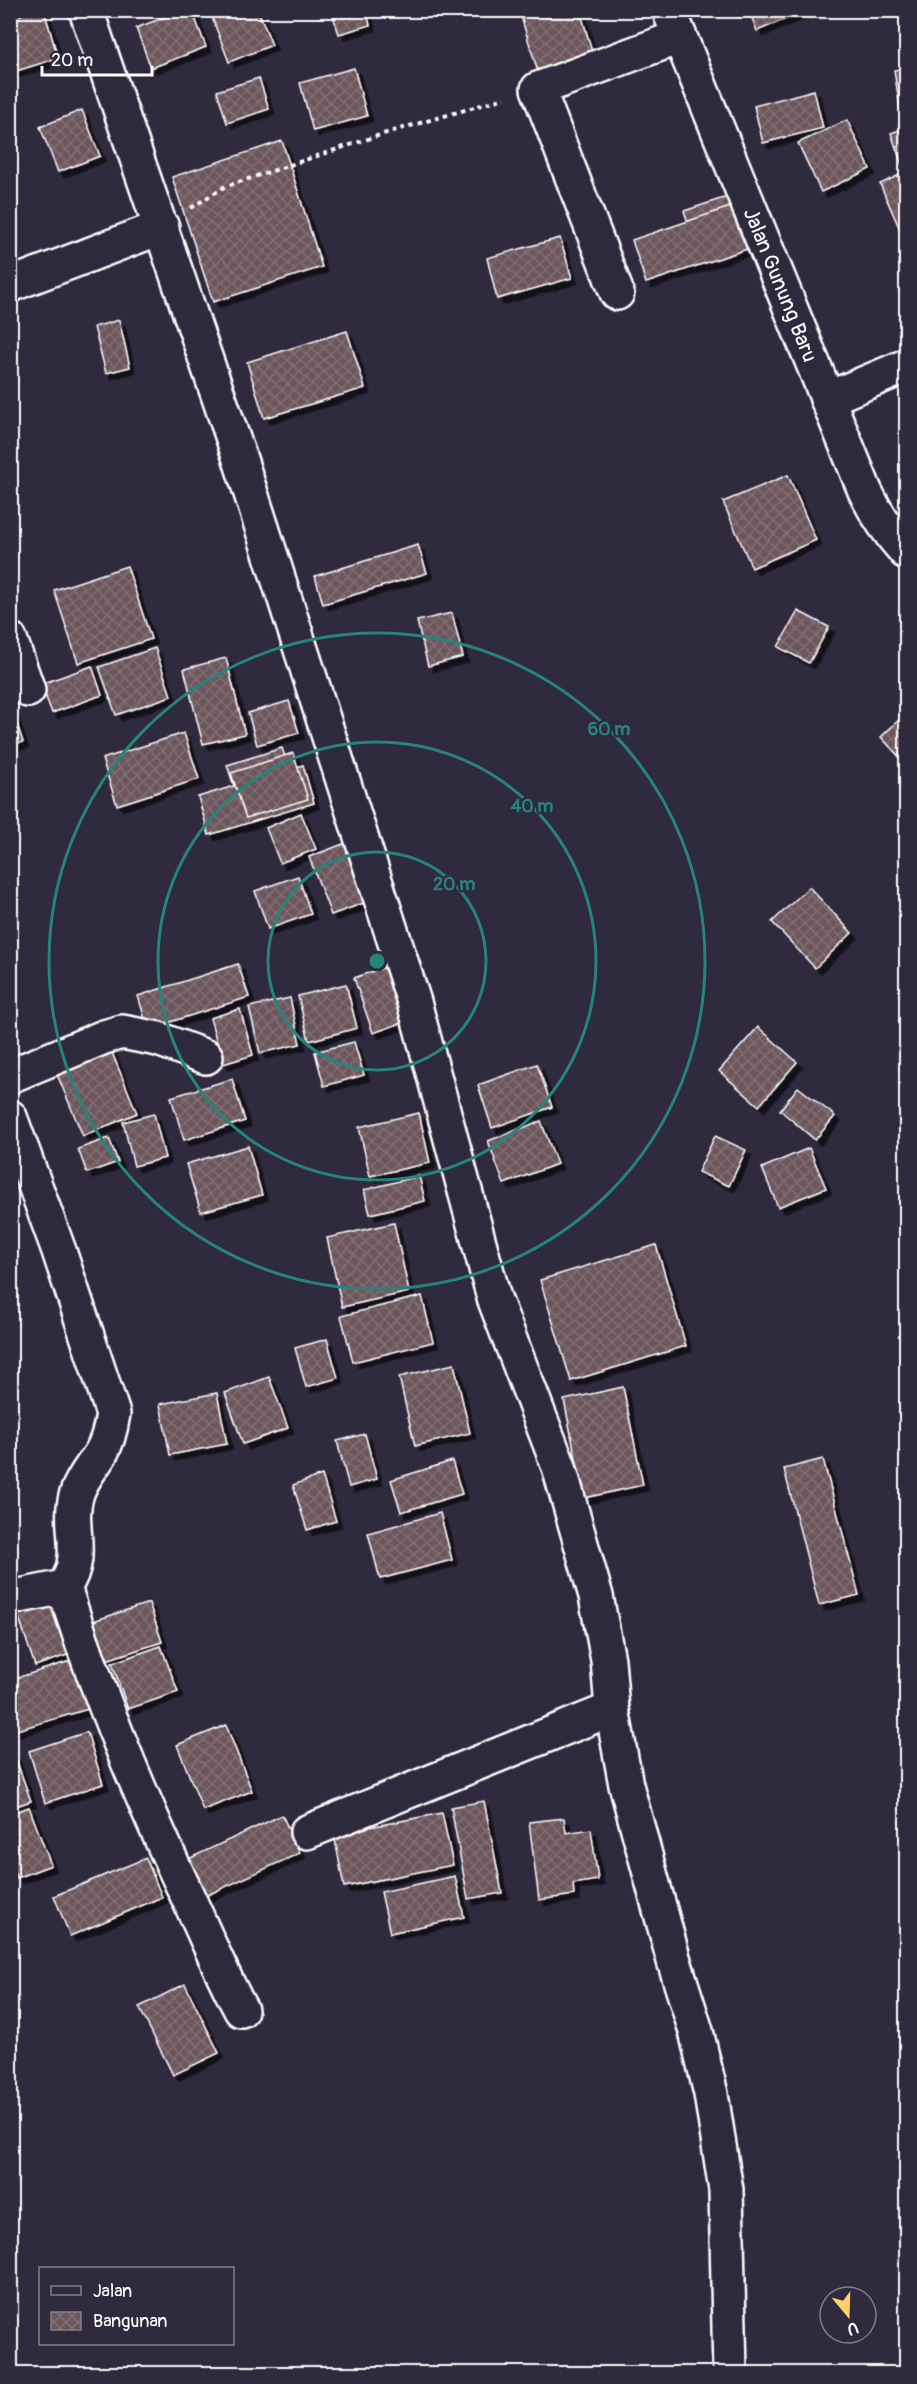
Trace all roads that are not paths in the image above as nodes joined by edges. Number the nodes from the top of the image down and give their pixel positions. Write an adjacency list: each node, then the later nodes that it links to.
1 (86, 10): 3 (street)
2 (674, 24): 5 (street); 7 (street, Jalan Gunung Baru)
3 (162, 227): 4 (street); 16 (street)
4 (10, 285)
5 (617, 293)
6 (906, 366): 7 (street)
7 (826, 399): 8 (street, Jalan Gunung Baru)
8 (906, 552)
9 (10, 639): 10 (street)
10 (28, 690)
11 (206, 1057): 12 (street)
12 (10, 1076)
13 (10, 1117): 14 (street)
14 (64, 1587): 15 (street); 18 (street)
15 (10, 1598)
16 (612, 1709): 17 (street); 19 (street)
17 (307, 1832)
18 (242, 2010)
19 (730, 2373)

